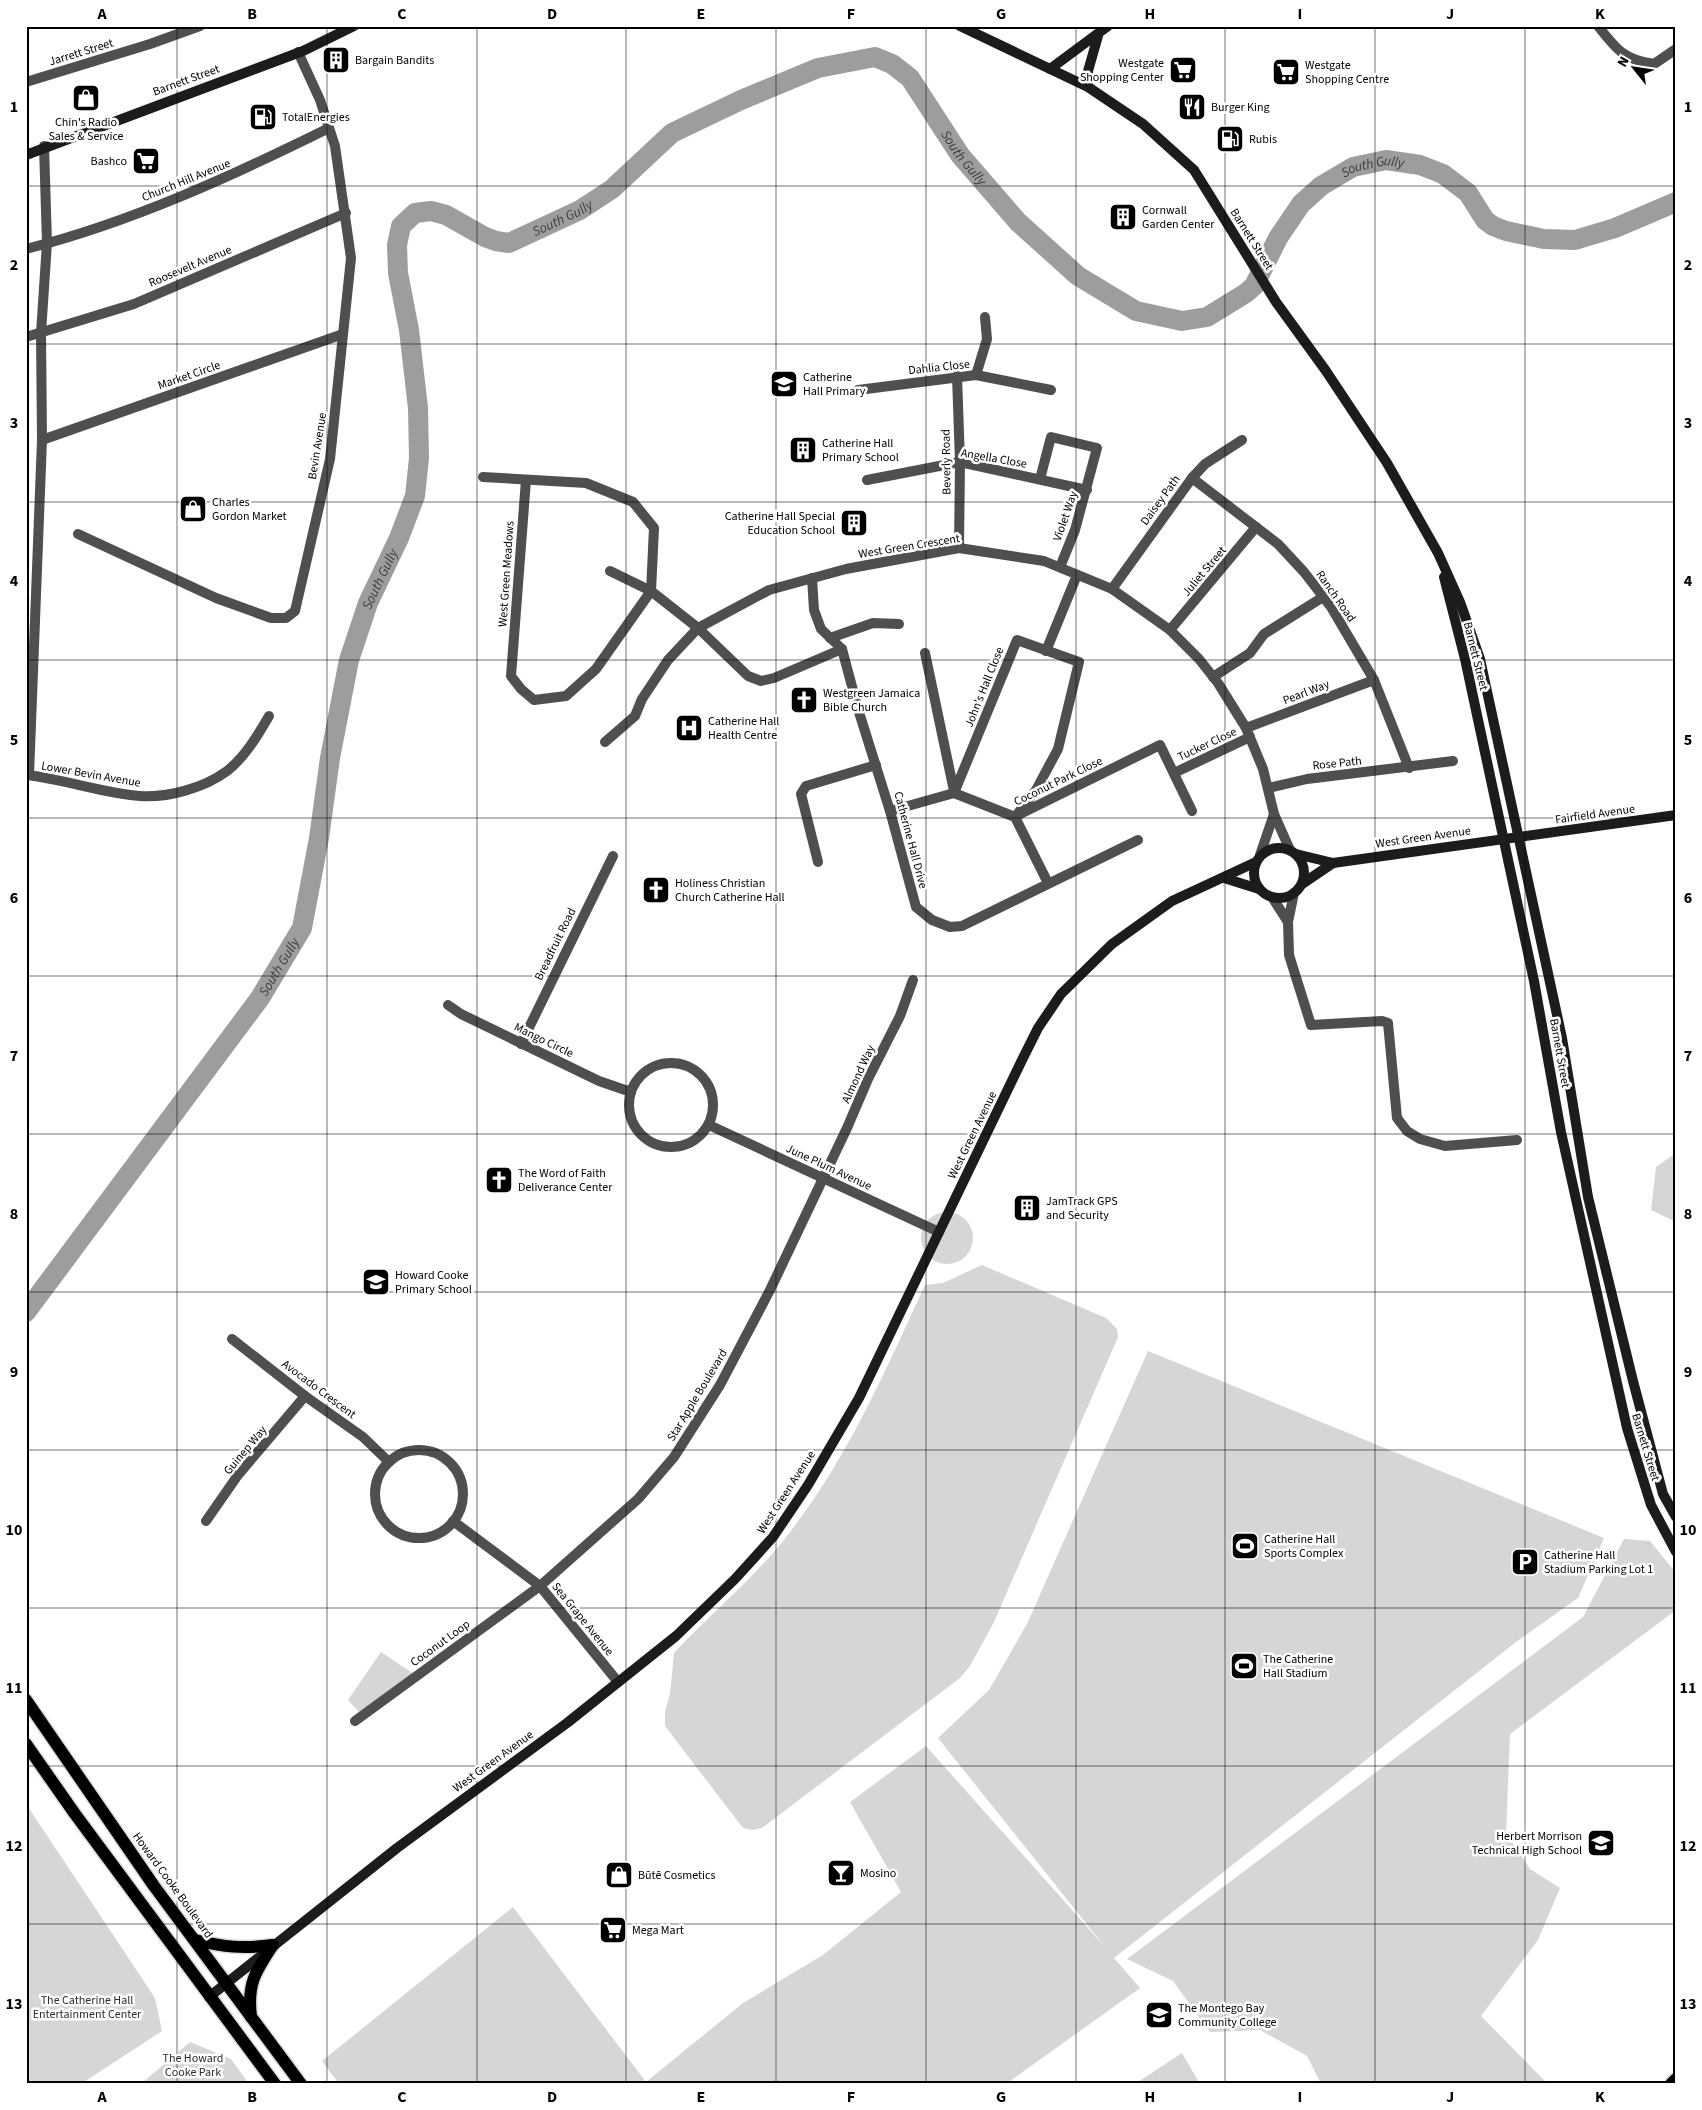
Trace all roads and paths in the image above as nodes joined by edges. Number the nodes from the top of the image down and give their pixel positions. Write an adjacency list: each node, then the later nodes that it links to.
1 (200, 26): 11 (street, Jarrett Street)
2 (354, 26): 6 (main road, Barnett Street)
3 (960, 26): 10 (main road, Barnett Street)
4 (1108, 26): 7 (main road)
5 (1598, 26): 8 (street)
6 (339, 30): 9 (main road, Barnett Street)
7 (1099, 35): 10 (main road); 12 (main road)
8 (1676, 49)
9 (298, 52): 13 (street, Bevin Avenue); 14 (main road, Barnett Street)
10 (1050, 69): 12 (main road, Barnett Street)
11 (26, 82)
12 (1088, 88): 39 (main road, Barnett Street)
13 (330, 128): 16 (street, Bevin Avenue); 17 (street, Church Hill Avenue)
14 (44, 146): 15 (main road, Barnett Street); 17 (street)
15 (26, 155)
16 (346, 213): 20 (street, Roosevelt Avenue); 21 (street, Bevin Avenue)
17 (47, 243): 18 (street, Church Hill Avenue); 20 (street)
18 (26, 248)
19 (985, 317): 23 (street)
20 (41, 333): 22 (street, Roosevelt Avenue); 27 (street)
21 (343, 334): 27 (street, Market Circle); 37 (street, Bevin Avenue)
22 (26, 337)
23 (976, 375): 24 (street, Dahlia Close); 26 (street, Dahlia Close)
24 (957, 376): 25 (street, Dahlia Close); 29 (street, Beverly Road)
25 (858, 390)
26 (1051, 390)
27 (42, 440): 63 (street)
28 (1242, 440): 31 (street, Daisey Path)
29 (960, 462): 33 (street, Angella Close); 34 (street, Angella Close); 38 (street, Beverly Road)
30 (483, 478): 32 (street)
31 (1192, 478): 36 (street, Ranch Road); 44 (street, Daisey Path)
32 (526, 480): 45 (street); 45 (street, West Green Meadows)
33 (867, 480)
34 (1040, 480): 35 (street, Angella Close); 35 (street, Violet Way)
35 (1087, 490): 40 (street, Violet Way)
36 (1256, 527): 46 (street, Ranch Road); 49 (street, Juliet Street)
37 (78, 534)
38 (959, 548): 40 (street, West Green Crescent); 43 (street, West Green Crescent)
39 (1438, 553): 71 (main road, Barnett Street); 72 (main road, Barnett Street)
40 (1060, 567): 42 (street, West Green Crescent)
41 (610, 571): 45 (street)
42 (1077, 574): 44 (street, West Green Crescent); 52 (street)
43 (812, 578): 48 (street, West Green Crescent); 50 (street)
44 (1112, 589): 49 (street, West Green Crescent)
45 (651, 592): 48 (street)
46 (1323, 597): 54 (street); 55 (street, Ranch Road)
47 (899, 624): 50 (street)
48 (698, 628): 51 (street); 58 (street, West Green Crescent)
49 (1170, 630): 54 (street, West Green Crescent)
50 (830, 638): 51 (street)
51 (842, 649): 60 (street, Catherine Hall Drive)
52 (1046, 651): 65 (street, John's Hall Close); 70 (street, Coconut Park Close)
53 (925, 653): 65 (street)
54 (1213, 677): 57 (street, West Green Crescent)
55 (1374, 680): 57 (street, Pearl Way); 61 (street, Ranch Road)
56 (269, 716): 63 (street, Lower Bevin Avenue)
57 (1248, 733): 62 (street, Tucker Close); 64 (street, West Green Crescent)
58 (605, 742)
59 (1453, 761): 61 (street, Rose Path)
60 (876, 765): 66 (street, Catherine Hall Drive); 77 (street)
61 (1409, 768): 64 (street, Rose Path)
62 (1174, 773): 67 (street); 70 (street, Coconut Park Close)
63 (28, 775)
64 (1269, 788): 68 (street, West Green Crescent)
65 (954, 793): 66 (street); 70 (street)
66 (890, 811): 80 (street, Catherine Hall Drive)
67 (1192, 811)
68 (1274, 814): 74 (street, West Green Crescent); 76 (street, West Green Crescent)
69 (1676, 815): 71 (main road, Fairfield Avenue)
70 (1015, 816): 80 (street)
71 (1517, 837): 72 (main road, West Green Avenue); 97 (main road, Barnett Street)
72 (1503, 839): 78 (main road, West Green Avenue); 100 (main road, Barnett Street)
73 (1138, 840): 80 (street, Catherine Hall Drive)
74 (1293, 852): 76 (main road); 78 (main road, West Green Avenue); 81 (main road)
75 (614, 856): 88 (street, Breadfruit Road)
76 (1258, 858): 79 (main road, West Green Avenue); 82 (main road)
77 (818, 862)
78 (1332, 863): 81 (main road, West Green Avenue)
79 (1224, 878): 82 (main road); 93 (main road, West Green Avenue)
80 (1048, 883)
81 (1302, 884): 83 (main road)
82 (1259, 889): 84 (main road)
83 (1294, 893): 84 (main road); 85 (street)
84 (1272, 897): 85 (street)
85 (1288, 922): 91 (street)
86 (913, 980): 92 (street, Almond Way)
87 (448, 1005): 88 (street, Mango Circle)
88 (521, 1044): 89 (street, Mango Circle)
89 (631, 1092): 90 (street); 90 (street)
90 (709, 1125): 92 (street, June Plum Avenue)
91 (1517, 1140)
92 (822, 1178): 93 (street, June Plum Avenue); 101 (street, Star Apple Boulevard)
93 (939, 1232): 102 (main road, West Green Avenue)
94 (232, 1339): 95 (street, Avocado Crescent)
95 (304, 1396): 96 (street, Avocado Crescent); 98 (street, Guinep Way)
96 (389, 1462): 99 (street); 99 (street)
97 (1676, 1517)
98 (206, 1521)
99 (453, 1521): 101 (street, Sea Grape Avenue)
100 (1676, 1552)
101 (540, 1586): 102 (street, Sea Grape Avenue); 104 (street, Coconut Loop)
102 (618, 1682): 107 (main road, West Green Avenue)
103 (26, 1700): 106 (main road, Howard Cooke Boulevard)
104 (355, 1721)
105 (26, 1744): 109 (main road)
106 (195, 1940): 107 (main road); 108 (main road, Howard Cooke Boulevard)
107 (272, 1945): 108 (main road, West Green Avenue); 110 (main road)
108 (225, 1983): 109 (main road, West Green Avenue); 110 (main road, Howard Cooke Boulevard)
109 (209, 1997): 112 (main road)
110 (252, 2018): 113 (main road, Howard Cooke Boulevard)
111 (1676, 2079): 114 (main road)
112 (275, 2084)
113 (301, 2084)
114 (1670, 2084)

